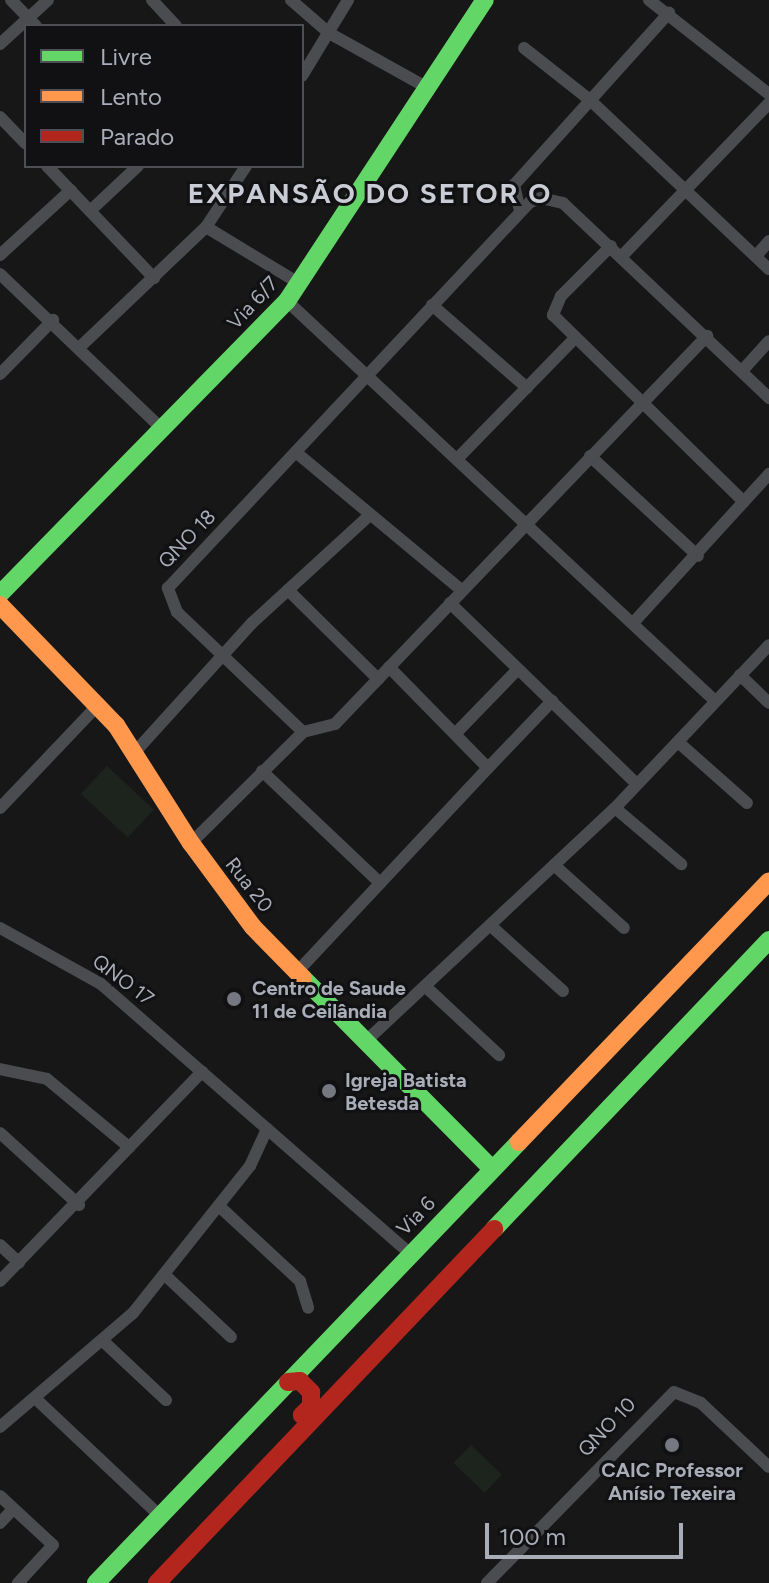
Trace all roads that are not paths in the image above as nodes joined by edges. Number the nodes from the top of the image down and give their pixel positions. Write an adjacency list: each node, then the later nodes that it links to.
1 (11, 0): 9 (street)
2 (48, 0): 9 (street)
3 (152, 0): 10 (street)
4 (291, 0): 12 (street)
5 (348, 0): 12 (street)
6 (485, 0): 16 (main road, Via 6/7)
7 (649, 0): 8 (street)
8 (665, 7): 17 (street); 18 (street)
9 (32, 22)
10 (174, 24)
11 (24, 28): 13 (street)
12 (329, 33): 15 (street); 16 (street)
13 (0, 44)
14 (524, 48): 18 (street)
15 (304, 73)
16 (428, 88): 38 (main road, Via 6/7)
17 (769, 94)
18 (590, 100): 25 (street); 28 (street)
19 (769, 103): 25 (street)
20 (0, 117): 21 (street)
21 (24, 142)
22 (49, 168): 26 (street)
23 (136, 168): 27 (street)
24 (245, 168): 29 (street)
25 (686, 188): 33 (street); 34 (street)
26 (71, 190): 27 (street); 32 (street)
27 (90, 211): 37 (street)
28 (520, 211): 31 (street, QNO 18); 40 (street, QNO 18)
29 (206, 227): 37 (street); 38 (street)
30 (769, 241): 34 (street)
31 (611, 246): 33 (street, QNO 18); 43 (street)
32 (0, 255)
33 (622, 256): 42 (street, QNO 18)
34 (756, 256): 35 (street)
35 (769, 269)
36 (0, 274): 41 (street)
37 (154, 278): 45 (street)
38 (300, 284): 39 (main road, Via 6/7)
39 (287, 301): 48 (street); 52 (main road, Via 6/7)
40 (432, 305): 48 (street, QNO 18); 49 (street)
41 (53, 320): 45 (street); 47 (street)
42 (707, 336): 46 (street, QNO 18); 51 (street)
43 (573, 340): 49 (street); 51 (street)
44 (769, 341): 46 (street)
45 (81, 346): 52 (street)
46 (742, 371): 50 (street, QNO 18)
47 (0, 374)
48 (367, 377): 53 (street, QNO 18); 55 (street)
49 (527, 388): 55 (street)
50 (769, 398)
51 (640, 403): 54 (street); 57 (street)
52 (162, 429): 63 (main road, Via 6/7)
53 (298, 454): 58 (street); 68 (street, QNO 18)
54 (590, 456): 59 (street); 60 (street)
55 (458, 458): 59 (street)
56 (769, 474): 57 (street)
57 (744, 502): 60 (street)
58 (370, 515): 61 (street); 62 (street)
59 (527, 522): 62 (street); 66 (street)
60 (698, 556): 66 (street)
61 (288, 590): 68 (street); 72 (street)
62 (461, 590): 64 (street)
63 (0, 594)
64 (450, 603): 69 (street); 70 (street)
65 (0, 605): 76 (main road, Rua 20)
66 (633, 623): 73 (street)
67 (769, 645): 71 (street)
68 (220, 657): 77 (street, QNO 18); 80 (street)
69 (389, 667): 72 (street); 78 (street)
70 (517, 670): 74 (street); 78 (street)
71 (740, 675): 73 (street); 75 (street)
72 (378, 679): 77 (street)
73 (714, 700): 79 (street)
74 (552, 701): 81 (street); 83 (street)
75 (769, 703)
76 (99, 704): 80 (main road, Rua 20); 85 (street)
77 (303, 732): 82 (street)
78 (456, 733): 81 (street)
79 (678, 742): 83 (street); 84 (street)
80 (135, 752): 87 (main road, Rua 20)
81 (488, 768): 91 (street)
82 (262, 771): 87 (street); 91 (street)
83 (637, 784): 86 (street)
84 (747, 803)
85 (0, 808)
86 (615, 808): 88 (street); 89 (street)
87 (191, 843): 97 (main road, Rua 20)
88 (681, 864)
89 (554, 865): 92 (street); 93 (street)
90 (769, 881): 107 (main road, Via 6)
91 (380, 883): 97 (street)
92 (491, 926): 98 (street); 99 (street)
93 (624, 928)
94 (5, 931): 96 (street, QNO 17); 103 (street, QNO 17)
95 (769, 940): 124 (main road)
96 (0, 946)
97 (297, 972): 100 (main road, Rua 20)
98 (426, 987): 100 (street); 101 (street)
99 (563, 991)
100 (366, 1041): 107 (main road, Rua 20)
101 (499, 1055)
102 (0, 1069): 106 (street)
103 (202, 1072): 104 (street, QNO 17); 106 (street)
104 (267, 1129): 109 (street); 111 (street, QNO 17)
105 (0, 1133): 108 (street)
106 (129, 1147): 108 (street)
107 (492, 1169): 111 (main road, Via 6)
108 (79, 1205): 112 (street)
109 (220, 1207): 113 (street); 115 (street)
110 (0, 1245): 112 (street)
111 (410, 1254): 118 (main road, Via 6)
112 (19, 1263): 114 (street)
113 (166, 1276): 116 (street); 117 (street)
114 (0, 1281)
115 (308, 1308)
116 (231, 1337)
117 (104, 1342): 119 (street); 120 (street)
118 (288, 1382): 124 (main road); 126 (main road, Via 6)
119 (36, 1399): 121 (street); 126 (street)
120 (166, 1400)
121 (0, 1427)
122 (769, 1467): 131 (street, QNO 10)
123 (0, 1496): 125 (street)
124 (227, 1507): 130 (main road)
125 (13, 1509): 127 (street); 128 (street)
126 (160, 1516): 129 (main road, Via 6)
127 (0, 1523)
128 (18, 1583)
129 (96, 1583)
130 (157, 1583)
131 (487, 1583)

